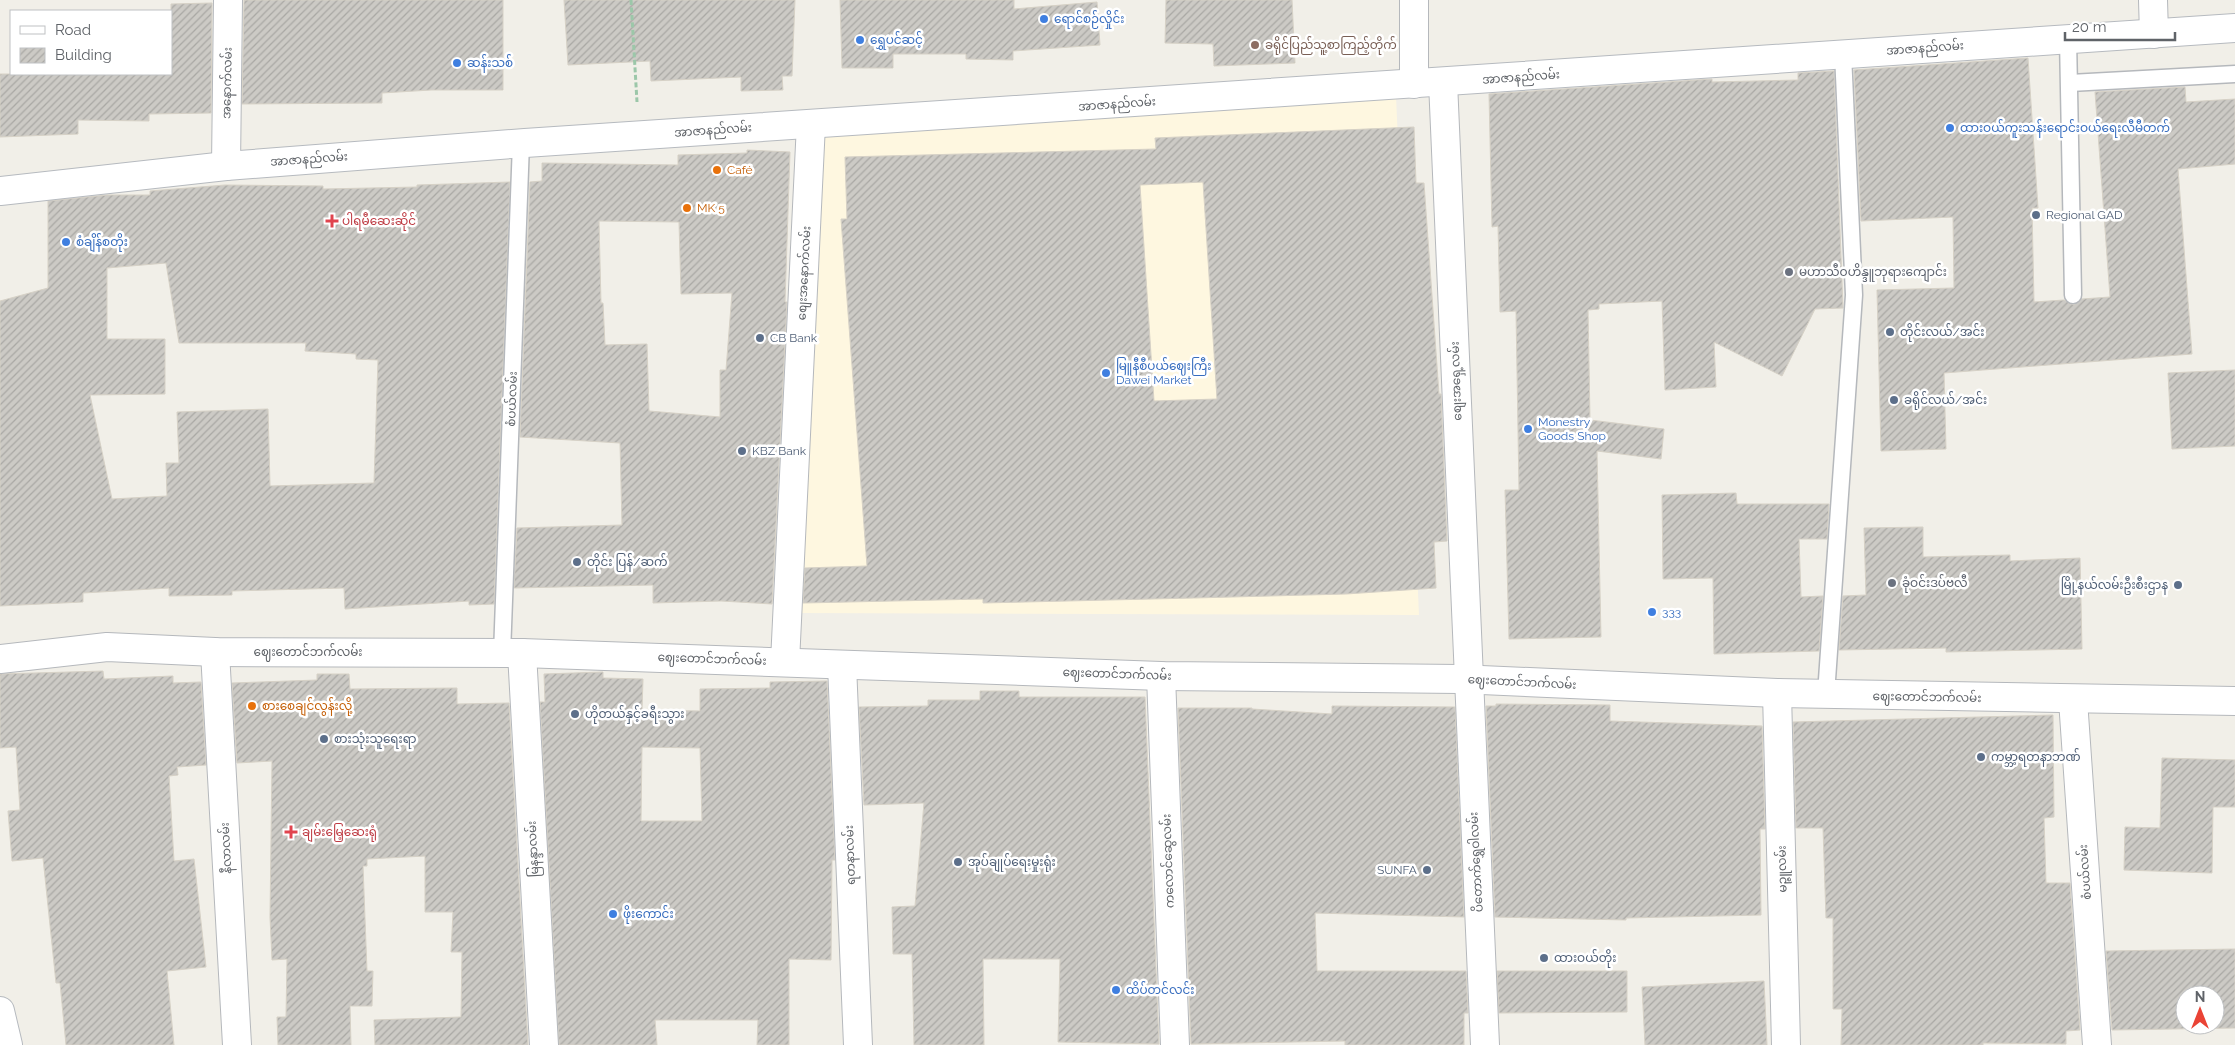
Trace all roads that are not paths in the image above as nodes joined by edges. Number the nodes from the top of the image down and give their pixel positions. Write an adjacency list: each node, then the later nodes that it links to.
1 (228, 0): 14 (street, အနောက်လမ်း)
2 (1414, 0): 11 (street)
3 (2153, 0): 5 (street)
4 (2235, 28): 5 (street, အာဇာနည်လမ်း)
5 (2154, 34): 6 (street, အာဇာနည်လမ်း)
6 (2068, 38): 7 (street, အာဇာနည်လမ်း); 10 (lane)
7 (1844, 54): 9 (street, အာဇာနည်လမ်း); 25 (lane)
8 (2235, 74): 10 (lane)
9 (1443, 82): 11 (street, အာဇာနည်လမ်း); 23 (street, စျေးအရှေ့လမ်း)
10 (2070, 83): 16 (lane)
11 (1414, 84): 12 (street, အာဇာနည်လမ်း)
12 (811, 124): 13 (street, အာဇာနည်လမ်း); 20 (street, စျေးအနောက်လမ်း)
13 (521, 143): 14 (street, အာဇာနည်လမ်း); 18 (lane, စံပယ်လမ်း)
14 (226, 166): 15 (street, အာဇာနည်လမ်း)
15 (0, 191)
16 (2073, 295)
17 (214, 652): 18 (street, ဈေးတောင်ဘက်လမ်း); 19 (street, ဈေးတောင်ဘက်လမ်း); 30 (street, နီလာလမ်း)
18 (512, 654): 20 (street, ဈေးတောင်ဘက်လမ်း); 31 (street, မြနန္ဒာလမ်း)
19 (0, 659)
20 (785, 662): 21 (street, ဈေးတောင်ဘက်လမ်း)
21 (842, 665): 22 (street, ဈေးတောင်ဘက်လမ်း); 32 (street, ရတနာလမ်း)
22 (1161, 676): 23 (street, ဈေးတောင်ဘက်လမ်း); 33 (street, ကလောင်ဆွေလမ်း)
23 (1468, 680): 24 (street, ဈေးတောင်ဘက်လမ်း); 34 (street, ပိတောက်ရွှေဝါလမ်း)
24 (1778, 693): 25 (street, ဈေးတောင်ဘက်လမ်း); 35 (street, မဉ္ဇူလမ်း)
25 (1826, 694): 26 (street, ဈေးတောင်ဘက်လမ်း)
26 (2073, 700): 27 (street, ဈေးတောင်ဘက်လမ်း); 36 (street, စံပယ်လမ်း)
27 (2235, 701)
28 (0, 1011): 29 (street)
29 (8, 1045)
30 (237, 1045)
31 (544, 1045)
32 (858, 1045)
33 (1175, 1045)
34 (1485, 1045)
35 (1786, 1045)
36 (2097, 1045)

